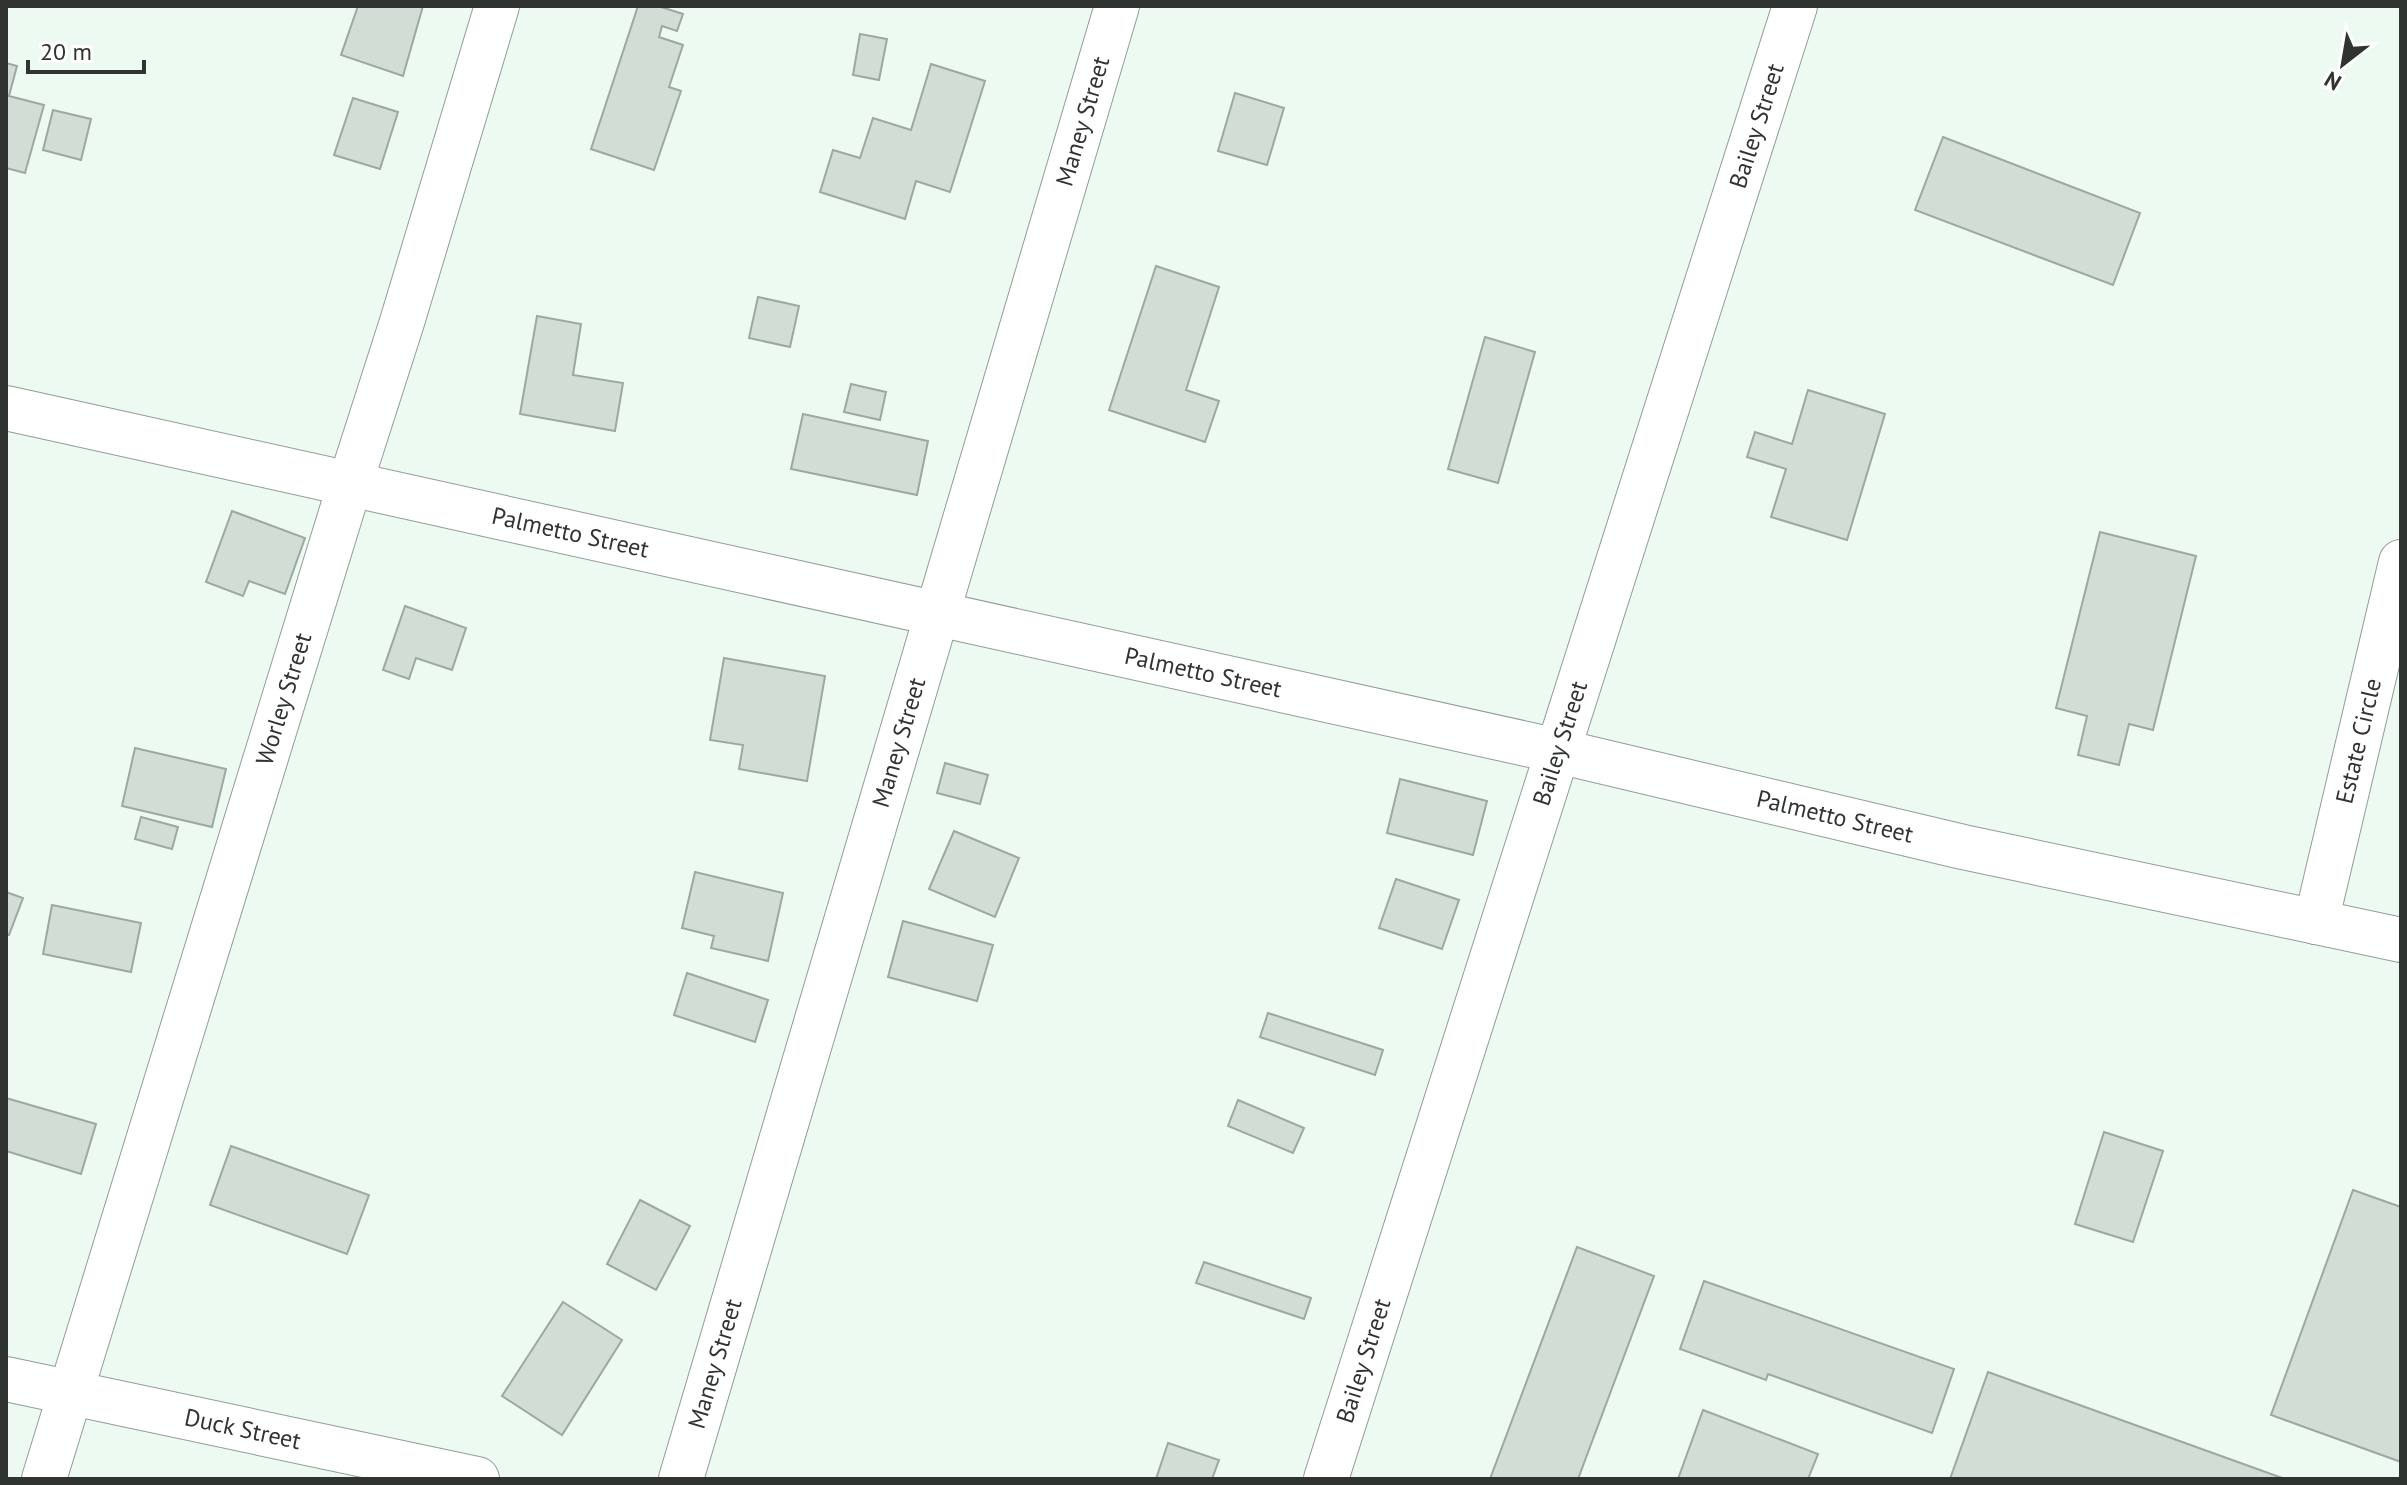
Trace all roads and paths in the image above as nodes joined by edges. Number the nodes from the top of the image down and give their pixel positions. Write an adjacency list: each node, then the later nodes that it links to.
1 (497, 6): 5 (street, Worley Street)
2 (1117, 6): 7 (street, Maney Street)
3 (1795, 6): 8 (street, Bailey Street)
4 (6, 408): 5 (street, Palmetto Street)
5 (350, 484): 7 (street, Palmetto Street); 12 (street, Worley Street)
6 (2401, 562): 9 (street, Estate Circle)
7 (937, 613): 8 (street, Palmetto Street); 15 (street, Maney Street)
8 (1558, 751): 9 (street, Palmetto Street); 16 (street, Bailey Street)
9 (2316, 922): 10 (street, Palmetto Street)
10 (2401, 940)
11 (6, 1379): 12 (street, Duck Street)
12 (70, 1392): 13 (street, Worley Street); 14 (street, Duck Street)
13 (44, 1479)
14 (477, 1479)
15 (681, 1479)
16 (1326, 1479)

